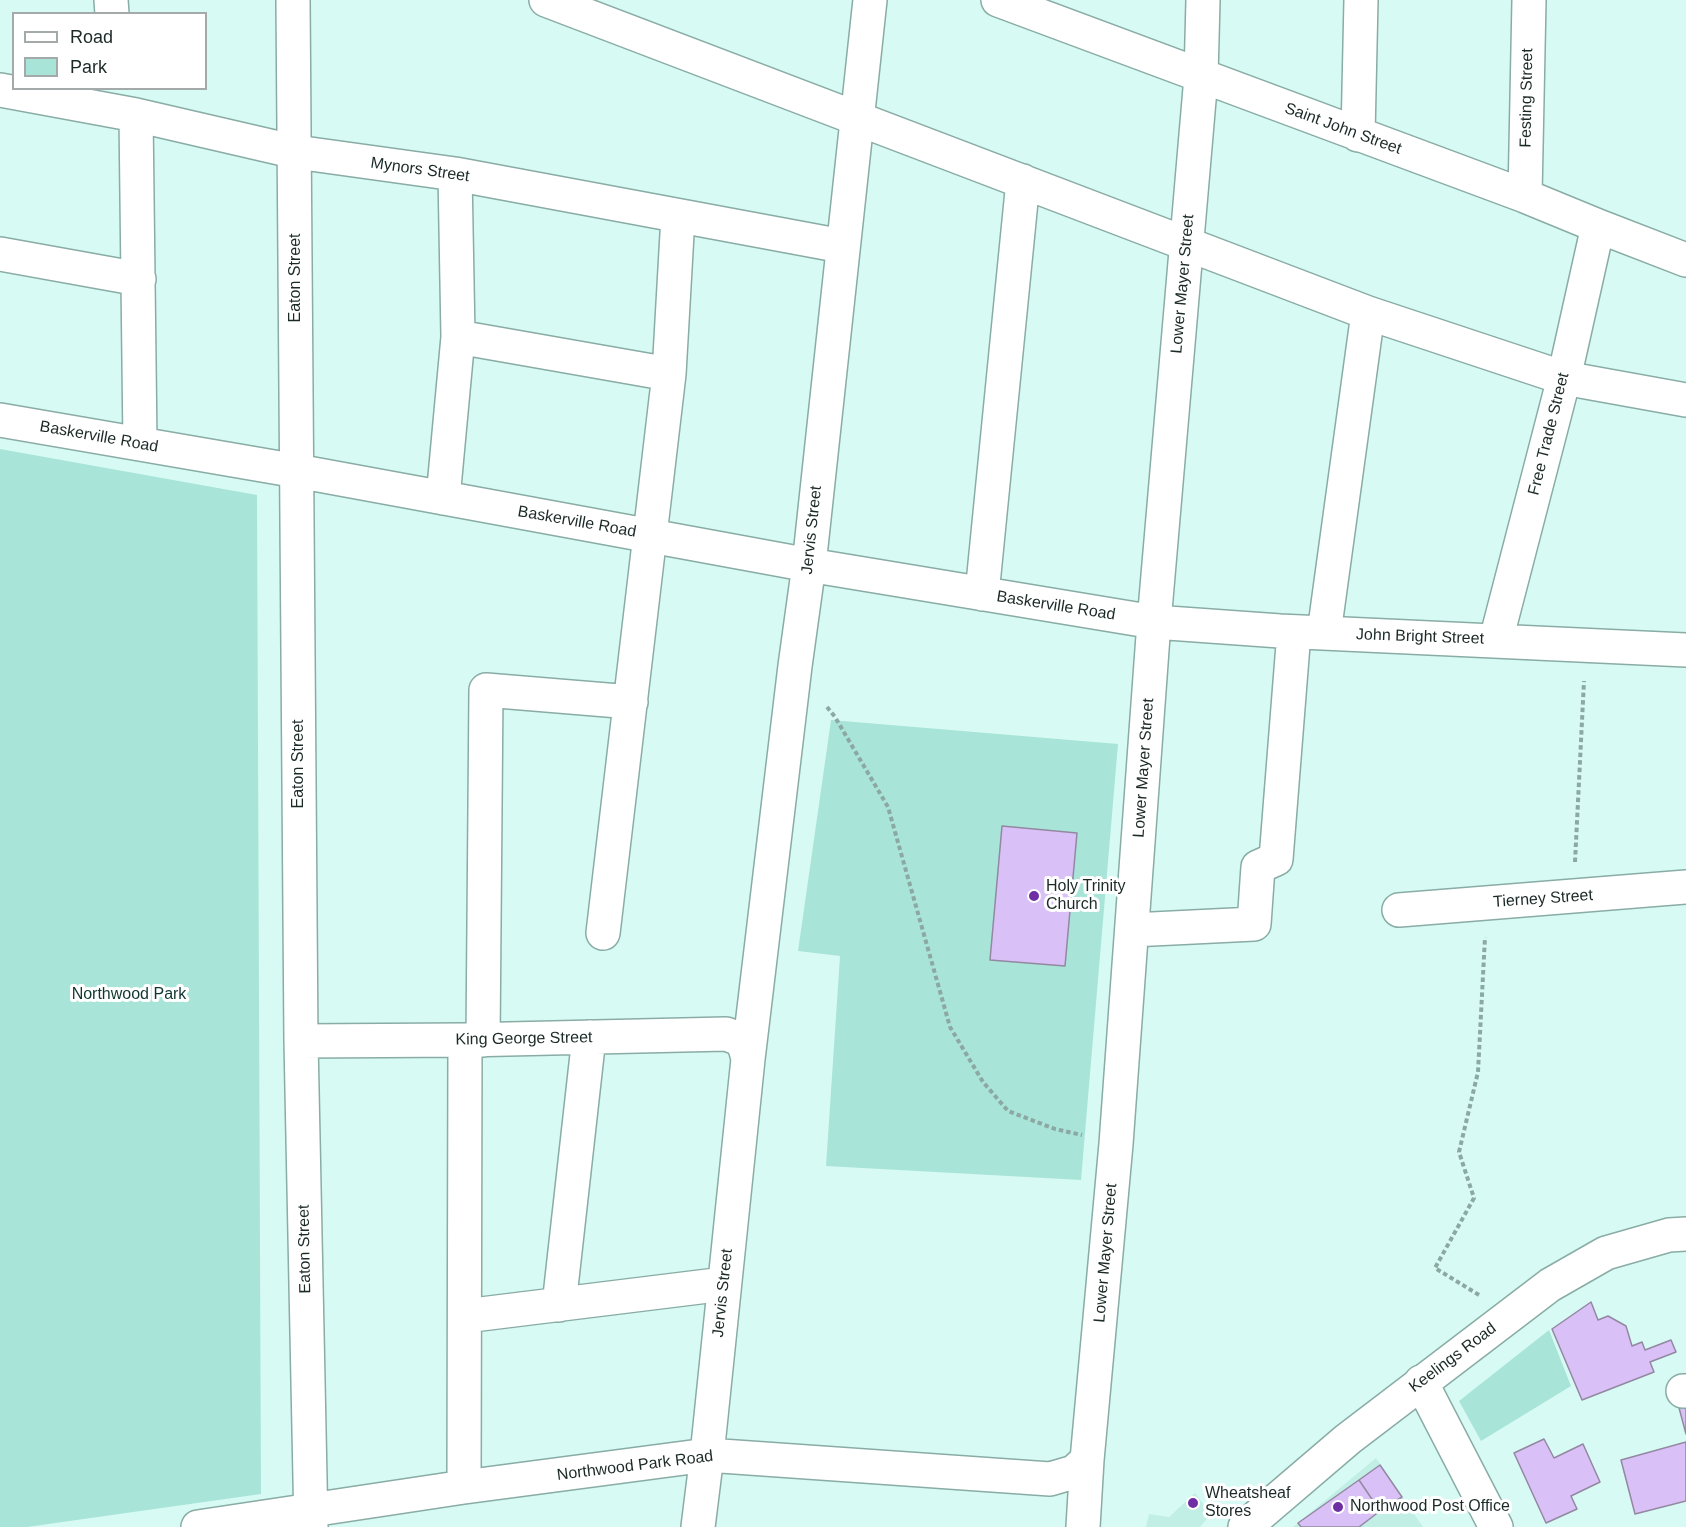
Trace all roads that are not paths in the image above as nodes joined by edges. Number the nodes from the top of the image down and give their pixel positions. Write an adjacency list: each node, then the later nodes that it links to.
1 (293, 0): 13 (street, Eaton Street)
2 (546, 0): 11 (street)
3 (870, 0): 11 (street, Jervis Street)
4 (999, 0): 8 (street, Saint John Street)
5 (1203, 0): 8 (street, Lower Mayer Street)
6 (1361, 0): 12 (street)
7 (1529, 0): 16 (street, Festing Street)
8 (1201, 77): 12 (street, Saint John Street); 19 (street, Lower Mayer Street)
9 (0, 90): 10 (street, Mynors Street)
10 (124, 105): 13 (street, Mynors Street); 23 (street)
11 (857, 117): 15 (street); 20 (street, Jervis Street)
12 (1358, 135): 16 (street, Saint John Street)
13 (296, 152): 14 (street, Mynors Street); 31 (street, Eaton Street)
14 (455, 174): 17 (street, Mynors Street); 25 (street)
15 (1023, 181): 19 (street); 35 (street)
16 (1525, 196): 18 (street, Saint John Street)
17 (678, 216): 20 (street, Mynors Street); 26 (street)
18 (1598, 226): 22 (street, Saint John Street); 27 (street, Free Trade Street)
19 (1187, 243): 24 (street); 36 (street, Lower Mayer Street)
20 (842, 246): 34 (street, Jervis Street)
21 (0, 254): 23 (street)
22 (1686, 260)
23 (139, 279): 30 (street)
24 (1368, 314): 27 (street); 37 (street)
25 (458, 337): 26 (street); 32 (street)
26 (669, 374): 33 (street)
27 (1564, 378): 28 (street); 38 (street, Free Trade Street)
28 (1686, 400)
29 (0, 420): 30 (street, Baskerville Road)
30 (140, 444): 31 (street, Baskerville Road)
31 (297, 471): 32 (street, Baskerville Road); 47 (street, Eaton Street)
32 (443, 498): 33 (street, Baskerville Road)
33 (650, 536): 34 (street, Baskerville Road); 40 (street)
34 (809, 565): 35 (street, Baskerville Road); 48 (street, Jervis Street)
35 (982, 594): 36 (street, Baskerville Road)
36 (1154, 622): 37 (street, John Bright Street); 43 (street, Lower Mayer Street)
37 (1299, 632): 38 (street, John Bright Street); 43 (street)
38 (1496, 640): 39 (street, John Bright Street)
39 (1686, 650)
40 (631, 702): 44 (street); 46 (street)
41 (1686, 887): 42 (street, Tierney Street)
42 (1400, 910)
43 (1132, 930): 55 (street, Lower Mayer Street)
44 (603, 933)
45 (589, 1037): 46 (street, King George Street); 48 (street, King George Street); 51 (street)
46 (474, 1040): 47 (street, King George Street); 52 (street)
47 (301, 1041): 57 (street, Eaton Street)
48 (746, 1051): 50 (street, Jervis Street)
49 (1686, 1234): 53 (street, Keelings Road)
50 (724, 1284): 51 (street); 54 (street, Jervis Street)
51 (559, 1305): 52 (street)
52 (465, 1316): 56 (street)
53 (1421, 1382): 61 (street, Keelings Road); 62 (street)
54 (707, 1455): 55 (street, Northwood Park Road); 56 (street, Northwood Park Road); 59 (street, Jervis Street)
55 (1081, 1466): 60 (street, Lower Mayer Street)
56 (464, 1487): 57 (street, Northwood Park Road)
57 (311, 1519): 58 (street, Northwood Park Road)
58 (198, 1527)
59 (698, 1527)
60 (1083, 1527)
61 (1245, 1527)
62 (1496, 1527)

